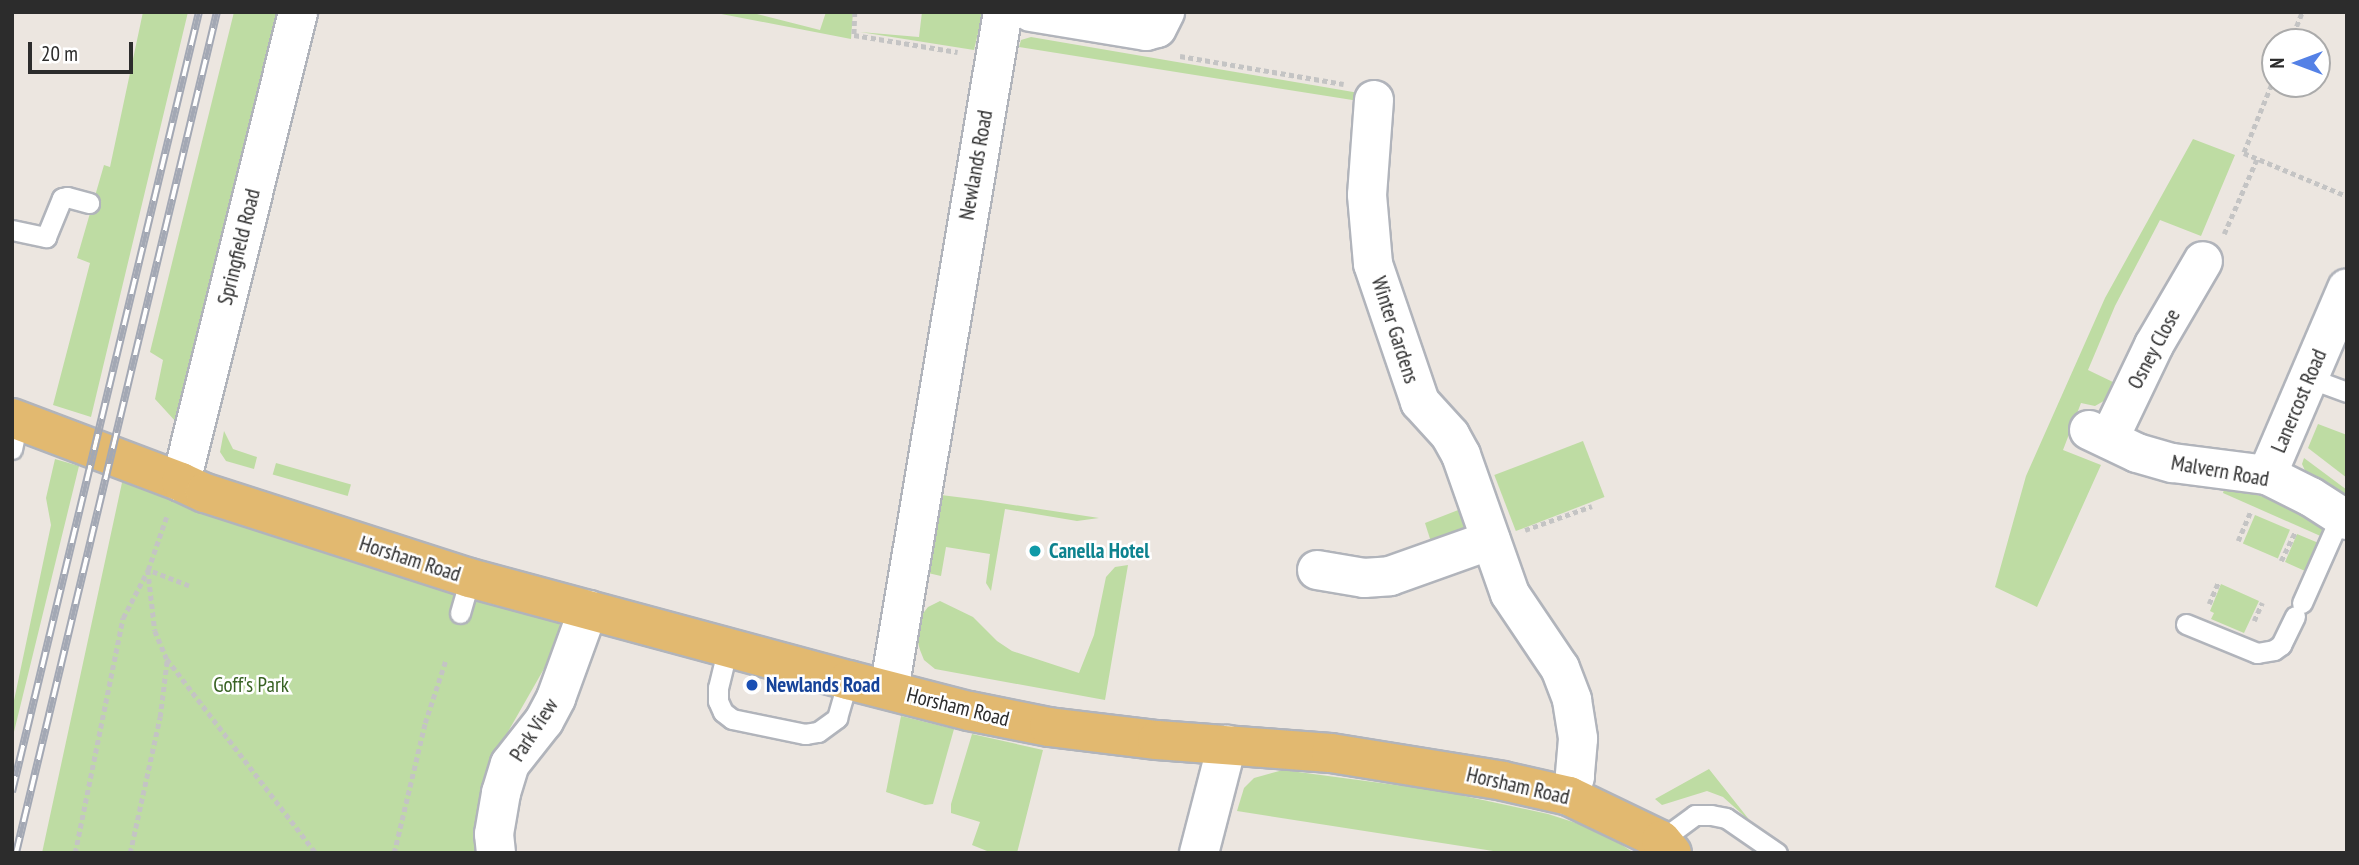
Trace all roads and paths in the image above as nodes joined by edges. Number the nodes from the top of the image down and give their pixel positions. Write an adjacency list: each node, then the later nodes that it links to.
1 (298, 12): 22 (street, Springfield Road)
2 (855, 12): 7 (path)
3 (1003, 12): 7 (street, Newlands Road)
4 (1031, 12): 5 (street)
5 (1166, 12)
6 (1176, 55): 9 (path)
7 (994, 58): 39 (street, Newlands Road)
8 (2266, 98): 10 (path)
9 (1374, 100): 27 (street, Winter Gardens)
10 (2258, 159): 11 (path); 12 (path)
11 (2347, 196)
12 (2240, 197)
13 (89, 203): 14 (lane)
14 (12, 230)
15 (2203, 261): 20 (street, Osney Close)
16 (2347, 288): 17 (street, Lanercost Road)
17 (2309, 378): 18 (lane); 21 (street, Lanercost Road)
18 (2347, 393)
19 (14, 429): 22 (main road, Horsham Road)
20 (2099, 435): 21 (street, Malvern Road)
21 (2267, 475): 25 (street, Malvern Road)
22 (181, 482): 31 (path); 33 (main road, Horsham Road)
23 (1591, 506): 27 (path)
24 (2252, 510): 28 (path)
25 (2344, 518): 34 (lane)
26 (2296, 529): 29 (path)
27 (1490, 540): 30 (street); 41 (street, Winter Gardens)
28 (2238, 541)
29 (2281, 561)
30 (1317, 569)
31 (148, 570): 32 (path); 36 (path); 43 (path)
32 (189, 586)
33 (587, 610): 35 (main road, Horsham Road); 47 (street, Park View)
34 (2186, 624)
35 (728, 647): 38 (main road, Horsham Road); 38 (lane)
36 (167, 659): 44 (path); 45 (path)
37 (446, 659): 46 (path)
38 (848, 680): 39 (main road, Horsham Road)
39 (889, 690): 40 (main road, Horsham Road)
40 (1227, 745): 41 (main road, Horsham Road); 48 (street)
41 (1569, 796): 42 (main road, Horsham Road)
42 (1666, 846): 49 (lane)
43 (75, 853)
44 (130, 853)
45 (316, 853)
46 (394, 853)
47 (496, 853)
48 (1199, 853)
49 (1777, 853)

